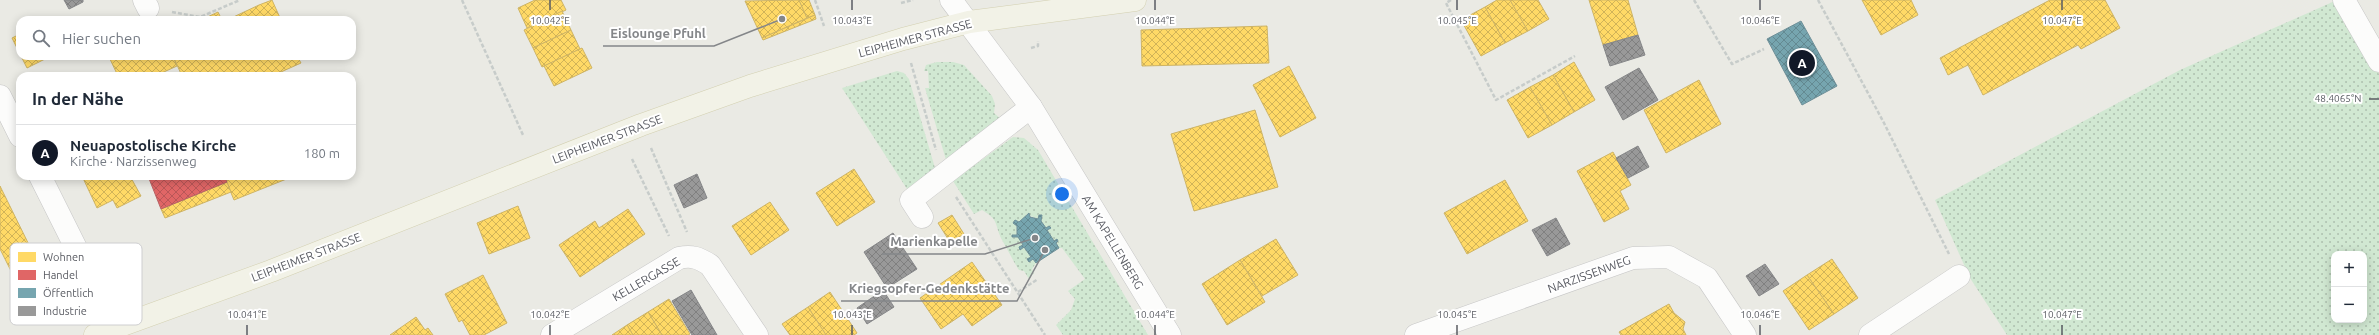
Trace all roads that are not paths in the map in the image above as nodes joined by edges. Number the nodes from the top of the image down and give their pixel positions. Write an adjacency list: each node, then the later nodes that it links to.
1 (951, 0): 4 (street, AM KAPELLENBERG)
2 (1136, 0): 4 (main road, LEIPHEIMER STRASSE)
3 (2344, 0): 5 (street)
4 (968, 22): 7 (street, AM KAPELLENBERG); 13 (main road, LEIPHEIMER STRASSE)
5 (2379, 61)
6 (0, 96): 8 (street)
7 (1031, 107): 10 (street); 21 (street, AM KAPELLENBERG)
8 (16, 128)
9 (42, 180): 11 (street)
10 (922, 217)
11 (74, 243)
12 (1959, 276): 24 (street)
13 (142, 318)
14 (114, 325): 16 (street)
15 (124, 325): 16 (main road, LEIPHEIMER STRASSE)
16 (116, 328): 18 (main road, LEIPHEIMER STRASSE)
17 (1452, 330): 22 (street, NARZISSENWEG); 23 (street, NARZISSENWEG)
18 (95, 335)
19 (552, 335): 20 (street, KELLERGASSE)
20 (757, 335)
21 (1170, 335)
22 (1416, 335)
23 (1746, 335)
24 (1870, 335)

